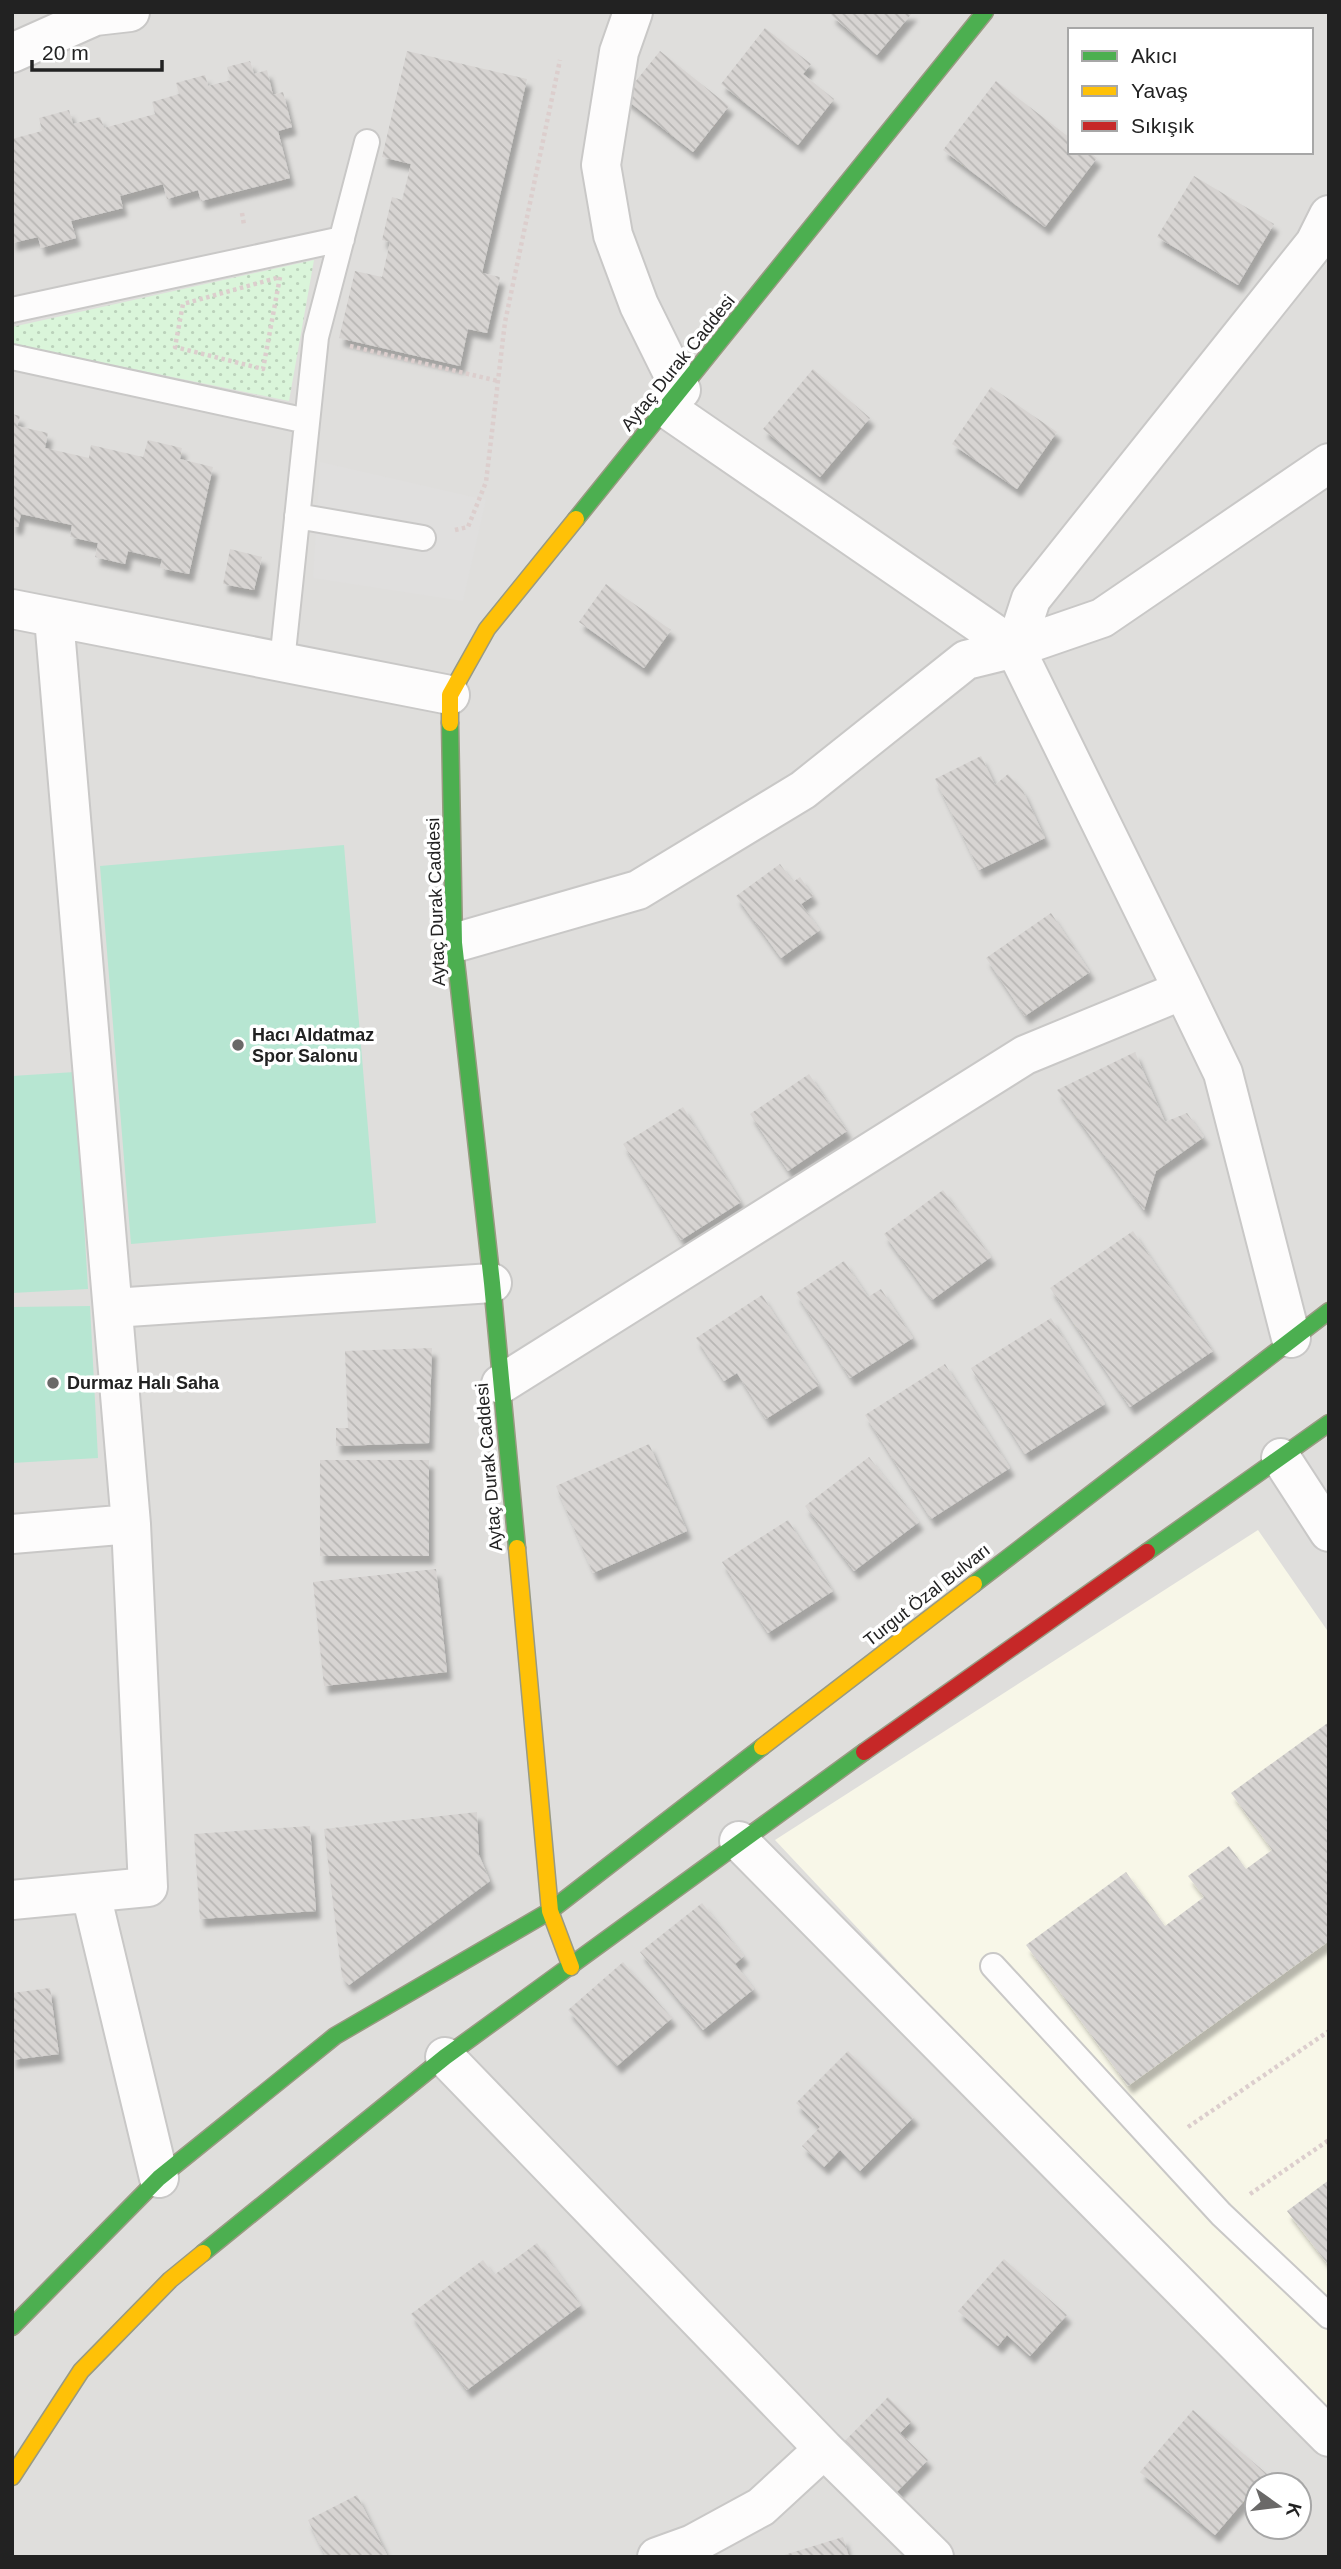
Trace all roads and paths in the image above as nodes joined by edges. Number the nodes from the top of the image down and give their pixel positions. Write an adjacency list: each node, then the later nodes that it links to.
1 (130, 12): 4 (street)
2 (633, 12): 14 (street)
3 (985, 12): 14 (main road, Aytaç Durak Caddesi)
4 (12, 53)
5 (559, 60): 13 (path)
6 (367, 142): 8 (lane)
7 (1324, 237): 21 (street)
8 (342, 239): 9 (lane); 11 (lane)
9 (12, 310)
10 (270, 331): 10 (path); 11 (path)
11 (316, 337): 13 (path); 15 (lane)
12 (12, 357): 15 (lane)
13 (498, 381): 18 (path)
14 (673, 399): 21 (street); 23 (main road, Aytaç Durak Caddesi)
15 (307, 421): 17 (lane)
16 (1329, 463): 21 (street)
17 (297, 516): 18 (lane); 22 (lane)
18 (423, 538)
19 (12, 608): 20 (street)
20 (54, 618): 22 (street); 27 (street)
21 (1015, 648): 24 (street); 25 (street)
22 (282, 662): 23 (street)
23 (450, 695): 24 (main road, Aytaç Durak Caddesi)
24 (454, 943): 26 (main road, Aytaç Durak Caddesi)
25 (1183, 990): 29 (street); 30 (street)
26 (492, 1283): 27 (street); 30 (main road, Aytaç Durak Caddesi)
27 (113, 1308): 33 (street)
28 (1329, 1311): 29 (main road, Turgut Özal Bulvarı)
29 (1290, 1338): 39 (main road, Turgut Özal Bulvarı)
30 (501, 1384): 39 (main road, Aytaç Durak Caddesi)
31 (1329, 1423): 32 (main road)
32 (1281, 1458): 34 (street); 36 (main road)
33 (131, 1524): 35 (street); 37 (street)
34 (1329, 1532)
35 (12, 1534)
36 (739, 1841): 41 (main road); 50 (street)
37 (91, 1894): 38 (street); 46 (street)
38 (12, 1900)
39 (550, 1911): 41 (main road, Aytaç Durak Caddesi); 46 (main road, Turgut Özal Bulvarı)
40 (993, 1966): 45 (lane)
41 (570, 1967): 43 (main road)
42 (1329, 2031): 45 (path)
43 (445, 2057): 51 (street); 52 (main road)
44 (1329, 2140): 47 (path)
45 (1158, 2147): 47 (lane)
46 (159, 2178): 48 (main road, Turgut Özal Bulvarı)
47 (1221, 2214): 49 (lane)
48 (16, 2316)
49 (1329, 2316)
50 (1329, 2437)
51 (824, 2449): 53 (street); 54 (street)
52 (12, 2477)
53 (657, 2557)
54 (934, 2557)

